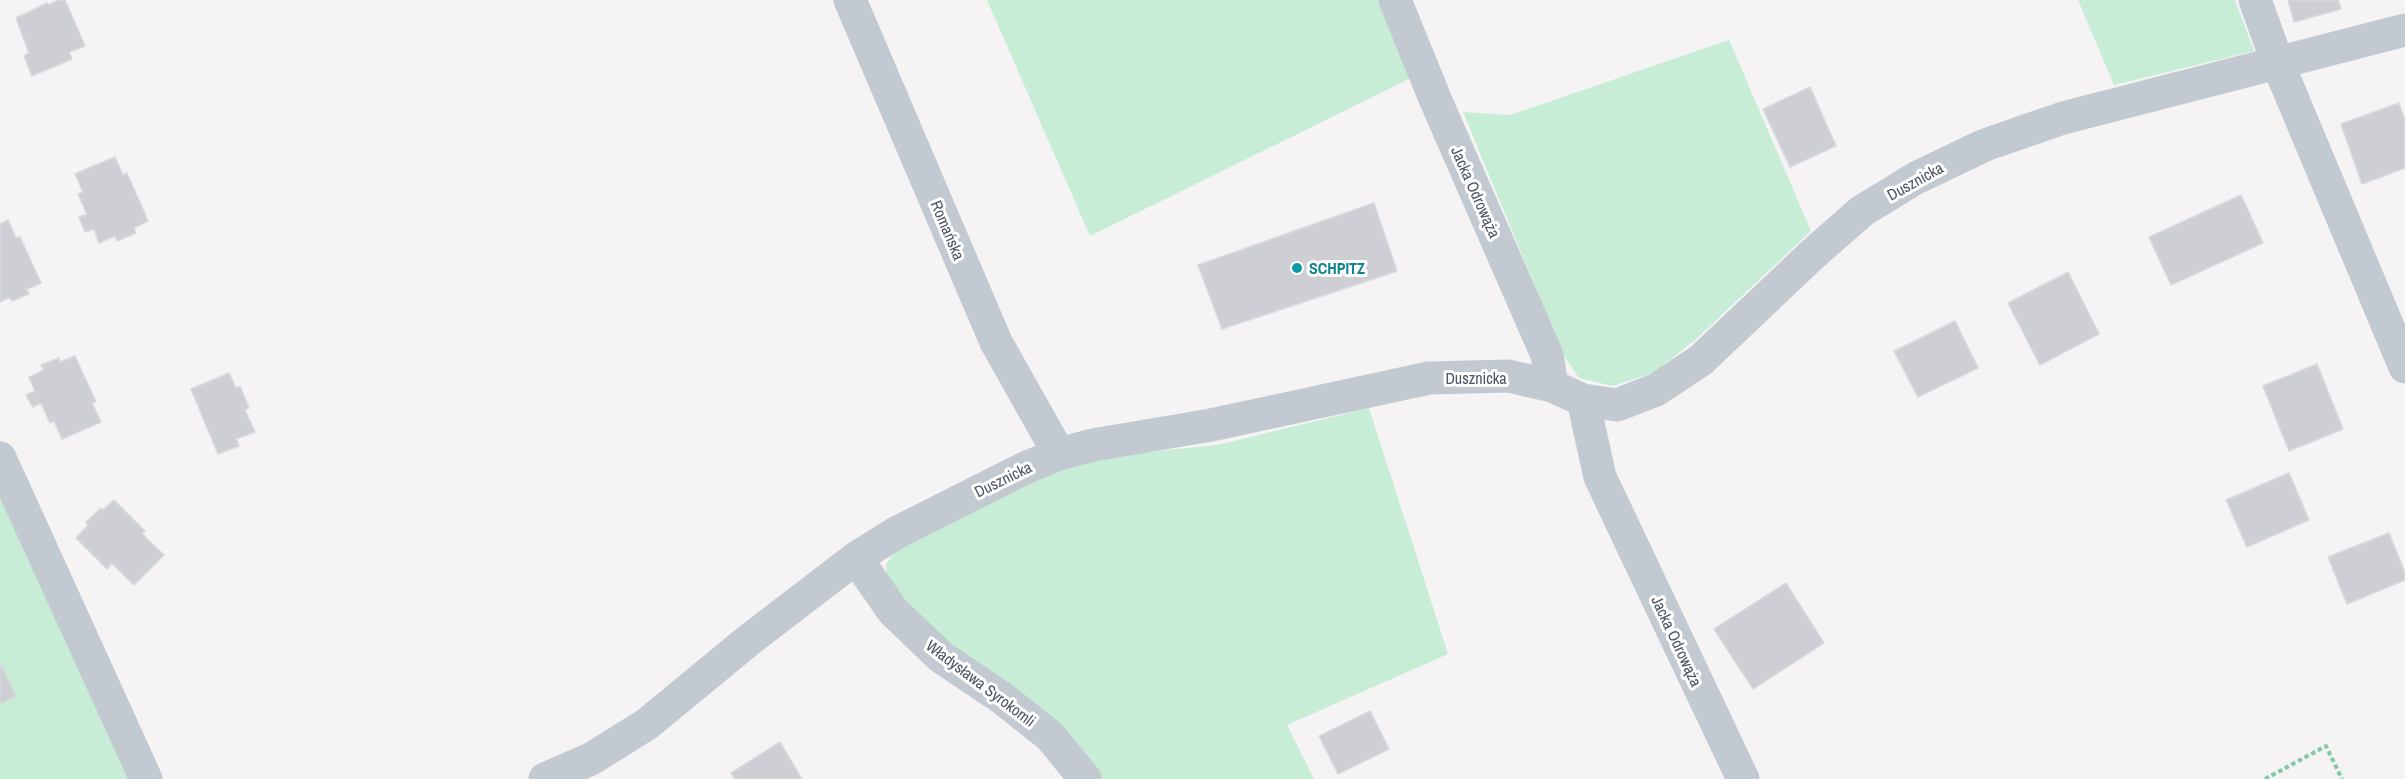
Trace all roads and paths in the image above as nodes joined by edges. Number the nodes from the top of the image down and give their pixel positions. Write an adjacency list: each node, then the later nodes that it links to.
1 (850, 0): 9 (street, Romańska)
2 (1395, 0): 7 (street, Jacka Odrowąża)
3 (2255, 0): 5 (street)
4 (2405, 30): 5 (street, Dusznicka)
5 (2278, 64): 6 (street); 8 (street, Dusznicka)
6 (2405, 367)
7 (1552, 386): 8 (street, Dusznicka); 9 (street, Dusznicka)
8 (1583, 400): 15 (street, Jacka Odrowąża)
9 (1059, 454): 11 (street, Dusznicka)
10 (0, 458): 12 (street)
11 (856, 558): 13 (street, Dusznicka); 14 (street, Władysława Syrokomli)
12 (146, 779)
13 (545, 779)
14 (1085, 779)
15 (1743, 779)
16 (2265, 779): 17 (path)
17 (2342, 779)

